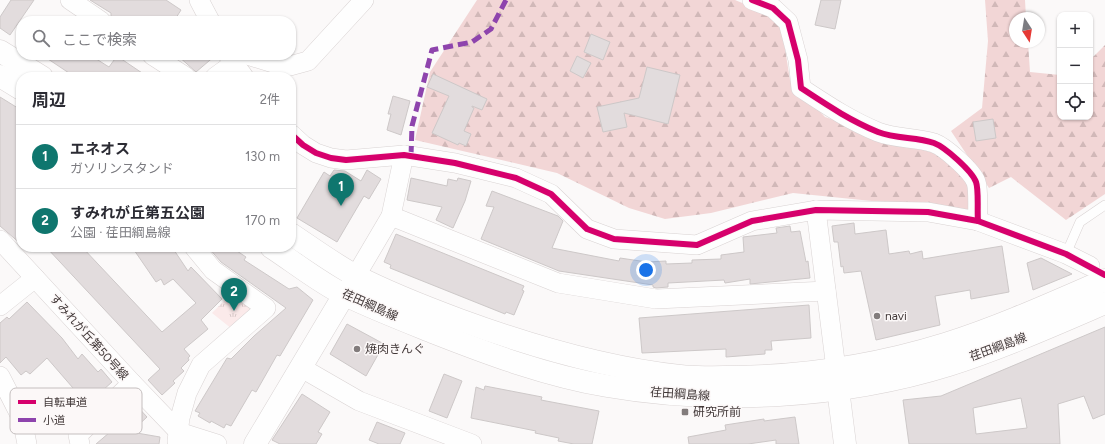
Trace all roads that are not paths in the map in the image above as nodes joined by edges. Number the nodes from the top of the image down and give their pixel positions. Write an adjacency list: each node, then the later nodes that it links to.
1 (70, 0): 5 (street)
2 (199, 0): 6 (street)
3 (364, 0): 9 (street)
4 (752, 0): 20 (street)
5 (94, 16)
6 (207, 16)
7 (0, 51): 10 (main road)
8 (160, 60): 11 (street)
9 (238, 63): 12 (street)
10 (34, 72)
11 (178, 72)
12 (223, 72)
13 (0, 76): 14 (main road)
14 (16, 86)
15 (296, 139): 16 (street)
16 (404, 155): 18 (street); 19 (street)
17 (1105, 205): 25 (lane)
18 (816, 210): 20 (street); 29 (street)
19 (390, 216): 27 (street); 29 (street)
20 (978, 221): 25 (street)
21 (296, 237): 27 (main road, 荏田綱島線)
22 (0, 240): 28 (street, すみれが丘第50号線)
23 (198, 252): 43 (street)
24 (279, 252): 30 (main road, 荏田綱島線)
25 (1066, 254): 26 (street)
26 (1098, 273): 35 (main road, 荏田綱島線)
27 (356, 276): 30 (street); 35 (main road, 荏田綱島線)
28 (35, 278): 32 (street); 36 (street, すみれが丘第50号線)
29 (826, 291): 35 (street)
30 (344, 295): 33 (main road); 35 (main road, 荏田綱島線)
31 (1105, 303): 35 (main road, 荏田綱島線)
32 (0, 306)
33 (300, 366): 47 (main road); 48 (street)
34 (0, 376): 39 (street)
35 (837, 379): 49 (main road)
36 (132, 384): 37 (street); 38 (street, すみれが丘第50号線)
37 (128, 388)
38 (135, 388)
39 (10, 396)
40 (142, 396): 43 (street, すみれが丘第50号線)
41 (25, 434): 44 (street)
42 (79, 434): 45 (street)
43 (178, 438): 46 (street)
44 (27, 444)
45 (80, 444)
46 (217, 444)
47 (255, 444)
48 (472, 444)
49 (845, 444)

